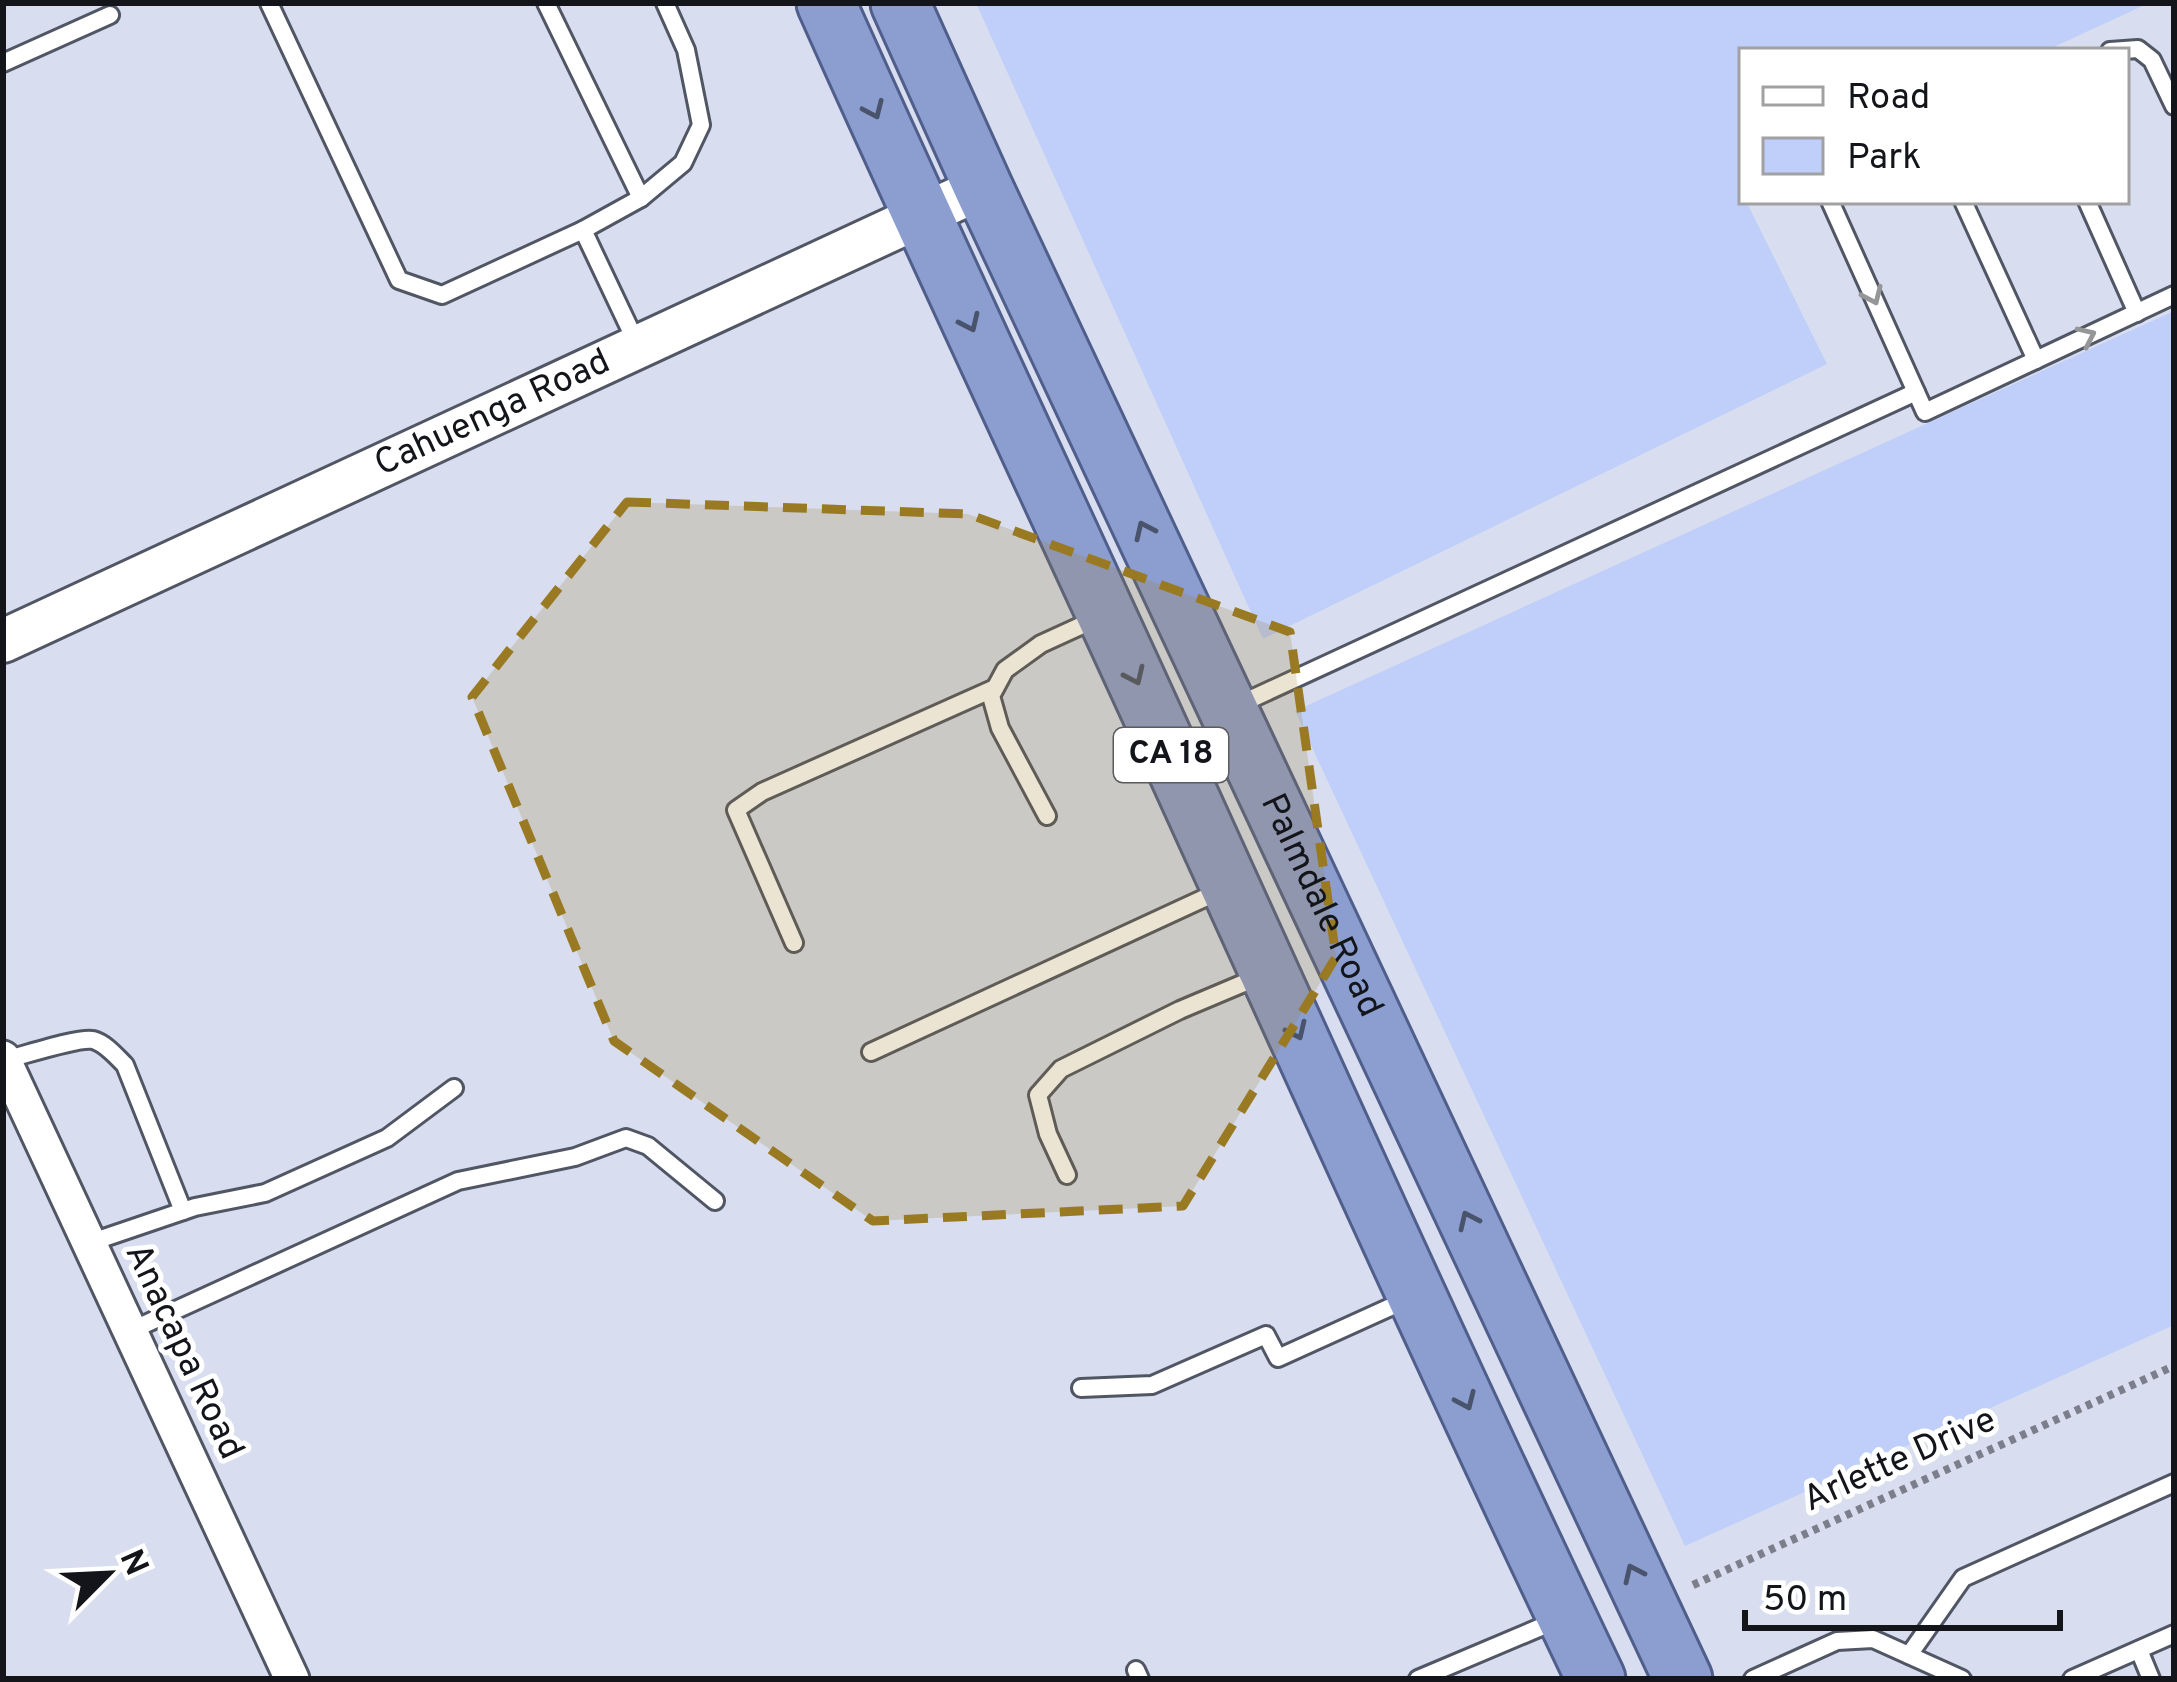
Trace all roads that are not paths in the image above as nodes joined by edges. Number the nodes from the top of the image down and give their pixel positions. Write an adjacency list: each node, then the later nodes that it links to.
1 (269, 3): 16 (lane)
2 (546, 3): 11 (lane)
3 (664, 3): 11 (lane)
4 (826, 3): 15 (highway, Palmdale Road / CA 18, one-way to 15)
5 (900, 3): 10 (highway, Palmdale Road / CA 18)
6 (110, 15): 8 (lane)
7 (2129, 50): 9 (lane)
8 (3, 63)
9 (2174, 106)
10 (983, 187): 15 (street, Cahuenga Road); 25 (highway, Palmdale Road / CA 18, one-way to 10)
11 (640, 198): 16 (lane)
12 (1831, 204): 21 (lane, one-way to 21)
13 (1964, 204): 20 (lane)
14 (2088, 204): 18 (lane)
15 (921, 217): 19 (street, Cahuenga Road); 22 (highway, Palmdale Road / CA 18, one-way to 22)
16 (583, 230): 19 (lane)
17 (2174, 295): 18 (lane)
18 (2137, 313): 20 (lane, one-way to 18)
19 (638, 347): 23 (street, Cahuenga Road)
20 (2036, 360): 21 (lane)
21 (1916, 392): 25 (lane)
22 (1106, 614): 24 (lane); 27 (highway, Palmdale Road / CA 18, one-way to 27)
23 (3, 641)
24 (995, 688): 26 (lane); 28 (lane)
25 (1228, 710): 48 (highway, Palmdale Road / CA 18, one-way to 25)
26 (1047, 817)
27 (1230, 886): 29 (highway, Palmdale Road / CA 18); 30 (lane)
28 (794, 943)
29 (1269, 972): 33 (lane); 37 (highway, Palmdale Road / CA 18, one-way to 37)
30 (871, 1052)
31 (4, 1059): 35 (lane); 36 (street, Anacapa Road)
32 (454, 1088): 35 (lane)
33 (1067, 1175)
34 (715, 1201): 38 (lane)
35 (183, 1211): 36 (lane)
36 (89, 1243): 38 (street, Anacapa Road)
37 (1418, 1294): 39 (lane); 41 (highway, Palmdale Road / CA 18, one-way to 41)
38 (130, 1330): 46 (street, Anacapa Road)
39 (1081, 1388)
40 (2174, 1484): 44 (lane)
41 (1566, 1616): 45 (lane); 47 (highway, Palmdale Road / CA 18)
42 (2174, 1634): 43 (lane)
43 (2139, 1650): 51 (lane); 52 (lane)
44 (1910, 1655): 49 (lane); 50 (lane)
45 (1427, 1677)
46 (292, 1679)
47 (1596, 1679)
48 (1683, 1679)
49 (1753, 1679)
50 (1962, 1679)
51 (2072, 1679)
52 (2151, 1679)

